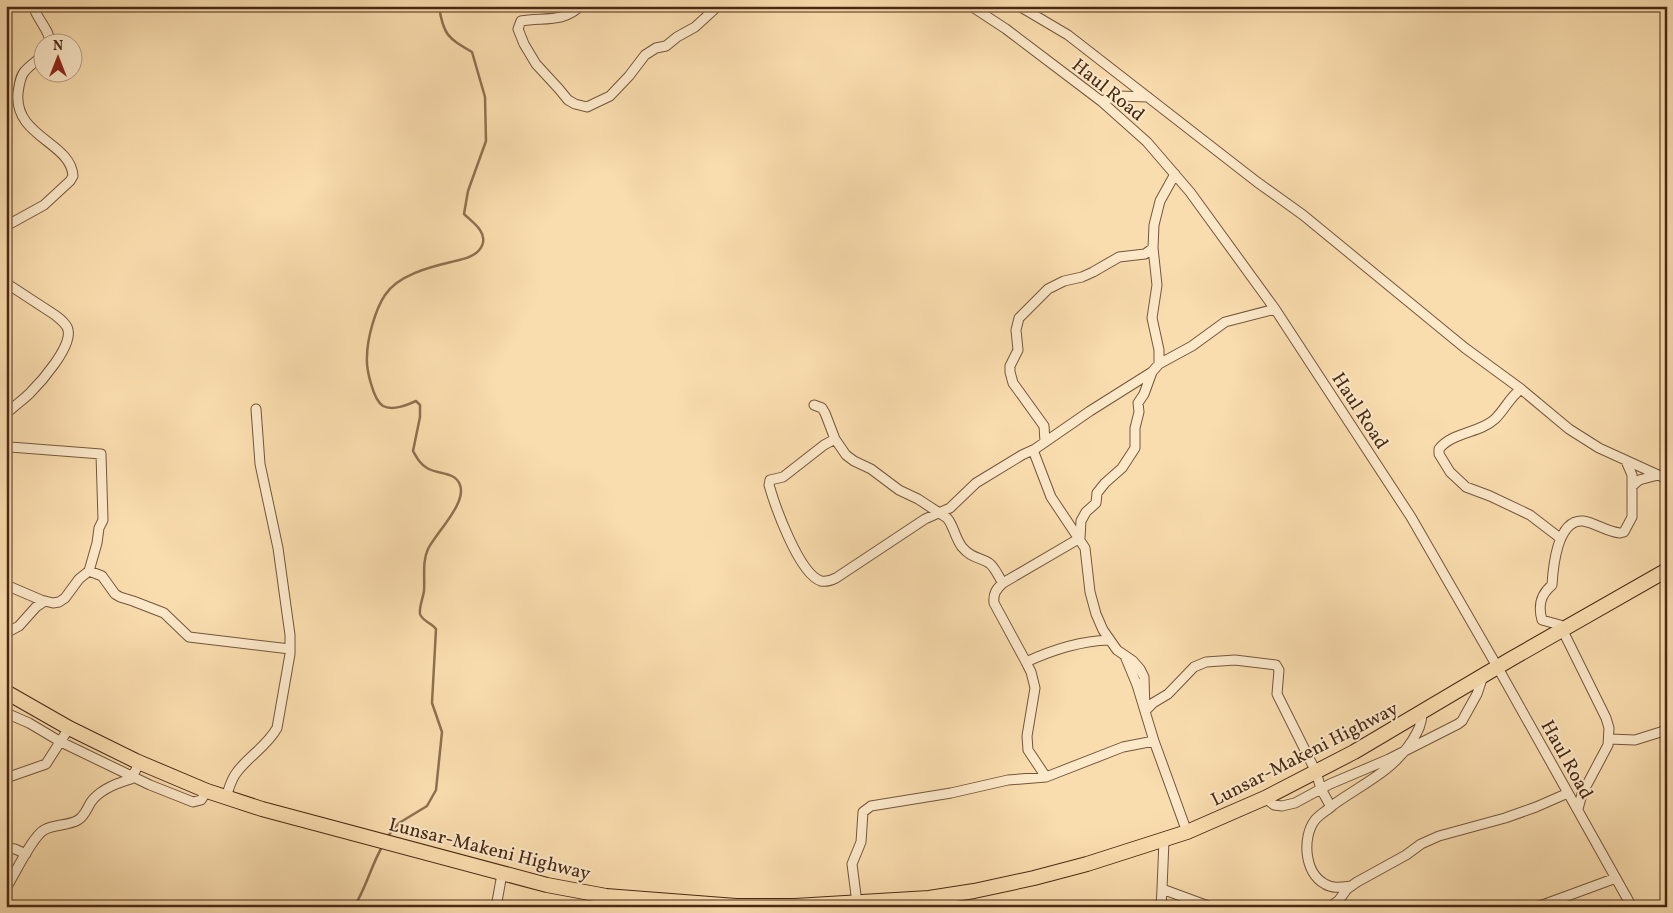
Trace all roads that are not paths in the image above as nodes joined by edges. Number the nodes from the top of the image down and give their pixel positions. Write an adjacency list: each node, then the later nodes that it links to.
1 (33, 6): 6 (street)
2 (580, 6): 3 (street)
3 (718, 6)
4 (970, 6): 9 (street, Haul Road)
5 (1019, 6): 8 (street)
6 (47, 32)
7 (32, 65): 11 (street)
8 (1148, 97): 9 (street); 17 (street)
9 (1102, 101): 10 (street, Haul Road)
10 (1175, 174): 12 (street); 14 (street, Haul Road)
11 (6, 226)
12 (1153, 248): 15 (street); 22 (street)
13 (8, 287): 20 (street)
14 (1275, 309): 15 (street); 41 (street, Haul Road)
15 (1159, 364): 16 (street)
16 (1152, 372): 22 (street); 29 (street)
17 (1521, 389): 25 (street); 30 (street)
18 (814, 405): 21 (street)
19 (256, 410): 39 (street)
20 (6, 414)
21 (835, 439): 28 (street); 28 (street)
22 (1045, 442): 24 (street)
23 (6, 445): 32 (street)
24 (1033, 450): 28 (street); 29 (street)
25 (1626, 461): 26 (street); 27 (street)
26 (1662, 477): 27 (street)
27 (1632, 486): 30 (street)
28 (938, 513): 33 (street)
29 (1080, 538): 33 (street); 38 (street)
30 (1560, 538): 36 (street)
31 (1667, 570): 36 (main road, Lunsar-Makeni Highway)
32 (89, 571): 35 (street); 39 (street)
33 (1003, 583): 40 (street)
34 (6, 585): 35 (street)
35 (45, 601): 37 (street)
36 (1562, 630): 41 (main road, Lunsar-Makeni Highway); 49 (street)
37 (6, 633)
38 (1109, 640): 40 (street); 44 (street)
39 (290, 649): 61 (street)
40 (1026, 662): 56 (street)
41 (1498, 668): 42 (main road, Lunsar-Makeni Highway); 60 (street, Haul Road)
42 (1483, 676): 46 (main road, Lunsar-Makeni Highway); 52 (street)
43 (6, 692): 47 (main road, Lunsar-Makeni Highway)
44 (1145, 711): 50 (street); 54 (street)
45 (6, 712): 51 (street)
46 (1422, 713): 52 (street); 54 (main road, Lunsar-Makeni Highway)
47 (69, 728): 51 (street); 53 (main road, Lunsar-Makeni Highway)
48 (1667, 730): 49 (street)
49 (1609, 739): 64 (street)
50 (1154, 741): 56 (street); 65 (street)
51 (61, 742): 55 (street); 57 (street)
52 (1406, 750): 58 (street); 63 (street)
53 (140, 762): 55 (street); 59 (main road, Lunsar-Makeni Highway)
54 (1316, 772): 58 (street); 62 (main road, Lunsar-Makeni Highway)
55 (133, 776): 59 (street); 68 (street)
56 (1046, 777): 75 (street)
57 (6, 778)
58 (1322, 788): 62 (street); 63 (street)
59 (207, 791): 61 (main road, Lunsar-Makeni Highway)
60 (1568, 792): 64 (street, Haul Road); 71 (street)
61 (226, 797): 69 (main road, Lunsar-Makeni Highway)
62 (1265, 798): 65 (main road, Lunsar-Makeni Highway)
63 (1331, 807): 71 (street)
64 (1578, 809): 70 (street, Haul Road)
65 (1187, 832): 66 (main road, Lunsar-Makeni Highway)
66 (1164, 840): 73 (street); 74 (main road, Lunsar-Makeni Highway)
67 (6, 848): 68 (street)
68 (26, 854): 72 (street)
69 (502, 874): 77 (main road, Lunsar-Makeni Highway); 78 (street)
70 (1616, 878): 82 (street); 83 (street, Haul Road)
71 (1351, 886): 76 (street)
72 (6, 888)
73 (1162, 889): 79 (street); 80 (street)
74 (926, 902): 75 (main road, Lunsar-Makeni Highway)
75 (857, 903): 77 (main road, Lunsar-Makeni Highway)
76 (1339, 903): 81 (street)
77 (723, 906)
78 (496, 907)
79 (1161, 907)
80 (1211, 907)
81 (1330, 907)
82 (1537, 907)
83 (1632, 907)

